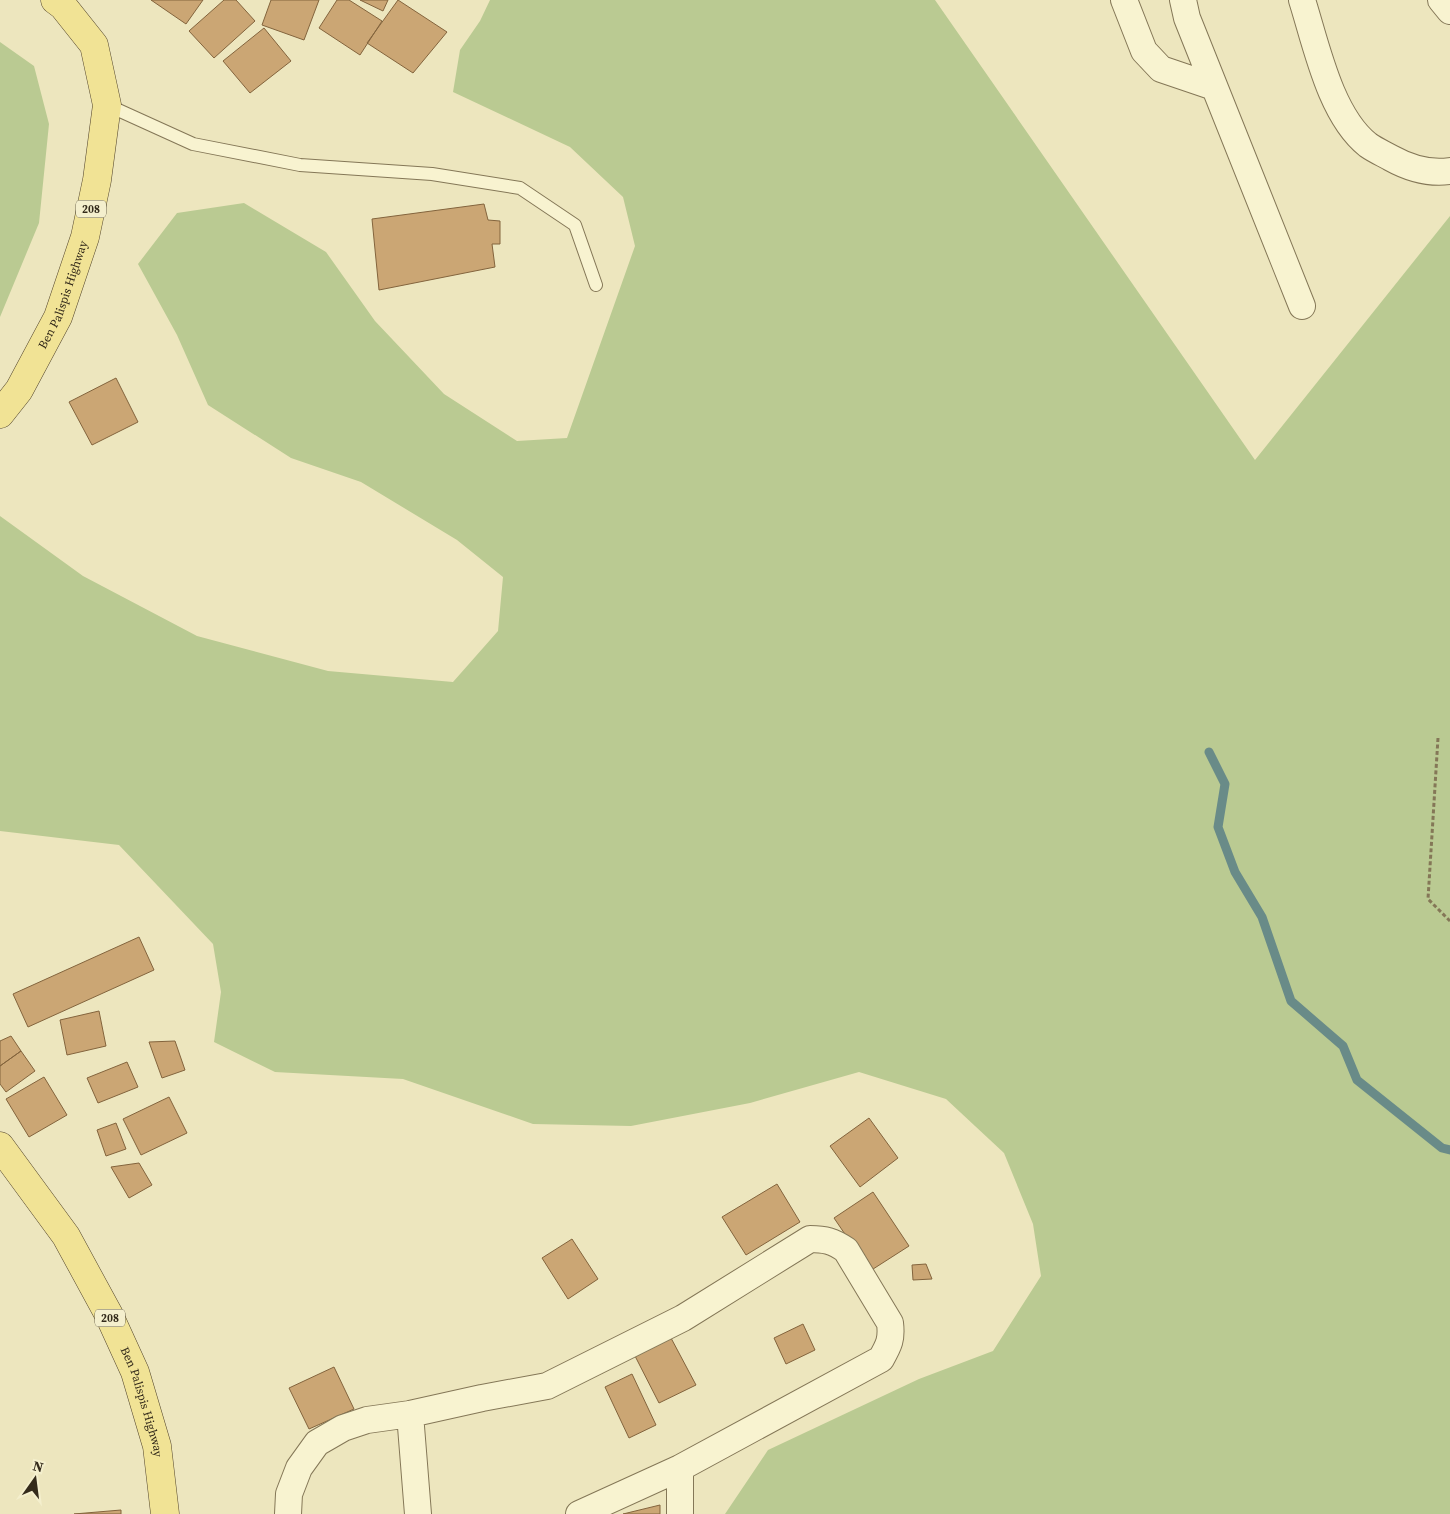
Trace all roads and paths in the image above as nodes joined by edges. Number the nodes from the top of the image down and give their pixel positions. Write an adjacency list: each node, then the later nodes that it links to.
1 (55, 0): 8 (main road, Ben Palispis Highway / 208)
2 (1124, 0): 7 (street)
3 (1183, 0): 7 (street)
4 (1302, 0): 9 (street)
5 (1441, 0): 6 (street)
6 (1450, 10)
7 (1214, 87): 11 (street)
8 (107, 105): 10 (lane); 12 (main road, Ben Palispis Highway / 208)
9 (1450, 171)
10 (596, 285)
11 (1302, 306)
12 (0, 414)
13 (1438, 738): 14 (path)
14 (1450, 921)
15 (0, 1146): 18 (main road, Ben Palispis Highway / 208)
16 (410, 1414): 17 (street); 19 (street); 20 (street)
17 (680, 1468): 21 (street); 22 (street)
18 (165, 1514)
19 (288, 1514)
20 (418, 1514)
21 (579, 1514)
22 (680, 1514)

